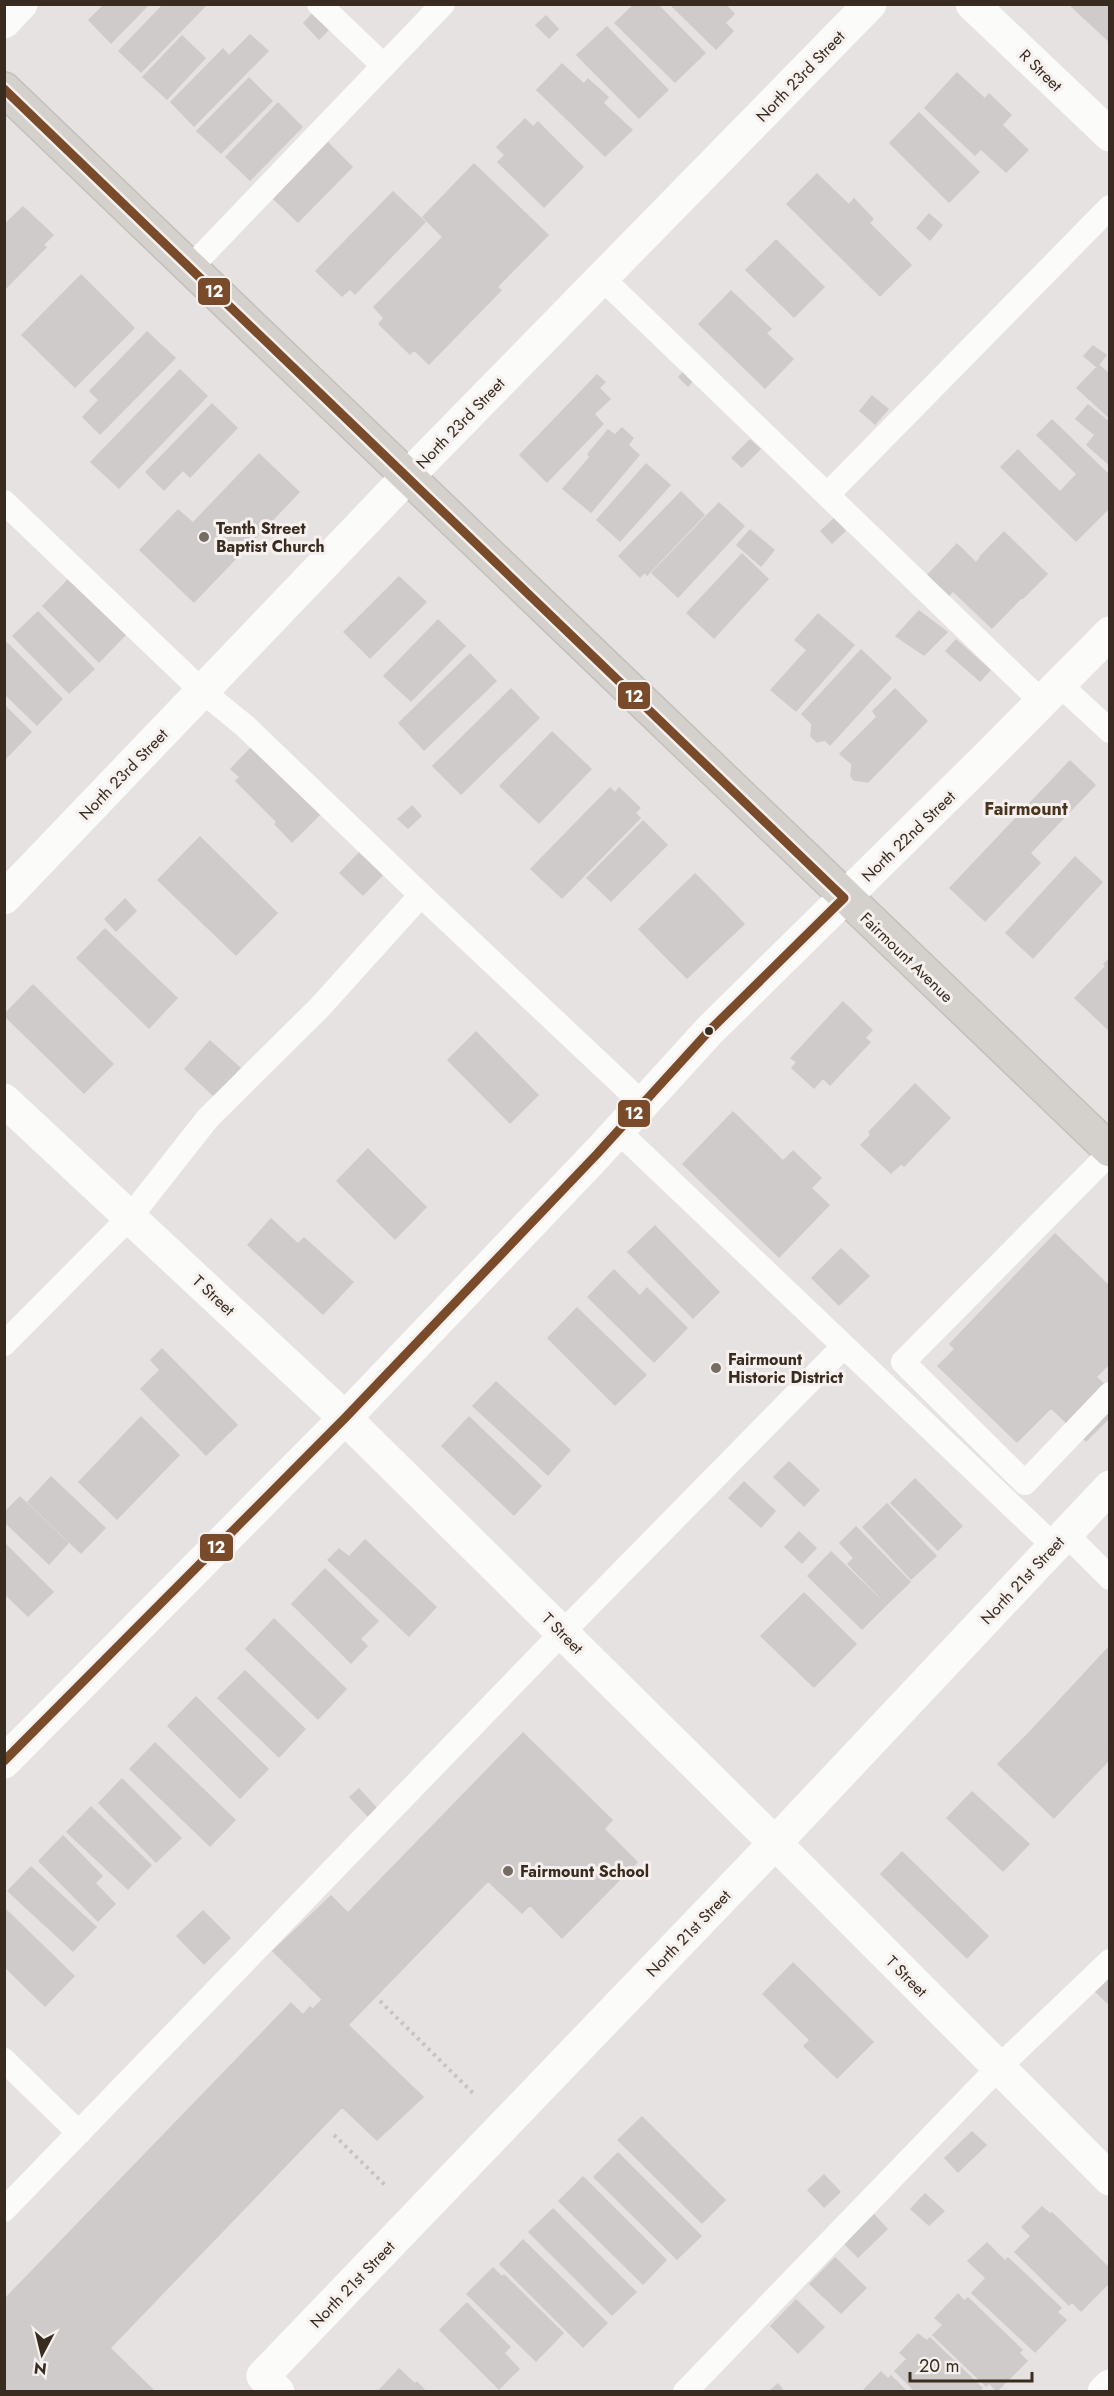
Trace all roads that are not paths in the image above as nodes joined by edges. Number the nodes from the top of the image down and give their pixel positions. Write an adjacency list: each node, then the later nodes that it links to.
1 (21, 4): 6 (street)
2 (319, 4): 7 (lane)
3 (442, 4): 7 (lane)
4 (870, 4): 12 (street, North 23rd Street)
5 (972, 4): 9 (street, R Street)
6 (4, 22)
7 (384, 66): 11 (lane)
8 (4, 89): 11 (main road, Fairmount Avenue)
9 (1110, 135)
10 (1110, 207): 14 (lane)
11 (190, 268): 13 (main road, Fairmount Avenue)
12 (602, 278): 13 (street, North 23rd Street); 14 (lane)
13 (408, 476): 17 (street, North 23rd Street); 22 (main road, Fairmount Avenue)
14 (827, 495): 18 (lane)
15 (4, 502): 17 (lane)
16 (1110, 633): 18 (street, North 22nd Street)
17 (202, 691): 20 (lane); 21 (street, North 23rd Street)
18 (1049, 692): 19 (lane); 22 (street, North 22nd Street)
19 (1110, 731)
20 (421, 895): 24 (lane); 27 (lane)
21 (4, 898)
22 (844, 898): 24 (street, North 22nd Street); 26 (main road, Fairmount Avenue)
23 (4, 1100): 27 (street, T Street)
24 (643, 1104): 25 (street, North 22nd Street)
25 (618, 1131): 29 (lane); 31 (street, North 22nd Street)
26 (1110, 1152): 30 (lane)
27 (130, 1217): 28 (lane); 31 (street, T Street)
28 (4, 1344)
29 (844, 1346): 33 (lane); 35 (lane)
30 (1110, 1394)
31 (345, 1418): 35 (street, T Street); 36 (street, North 22nd Street)
32 (1110, 1488): 33 (street, North 21st Street)
33 (1060, 1540): 34 (lane); 37 (street, North 21st Street)
34 (1110, 1578)
35 (562, 1633): 37 (street, T Street); 41 (lane)
36 (4, 1762)
37 (775, 1843): 40 (street, T Street); 44 (street, North 21st Street)
38 (1110, 1961): 40 (lane)
39 (4, 2060): 41 (lane)
40 (998, 2068): 42 (street, T Street); 46 (lane)
41 (79, 2133): 43 (lane)
42 (1110, 2179)
43 (7, 2203)
44 (271, 2384)
45 (1110, 2386): 47 (street)
46 (685, 2391)
47 (1104, 2391)

